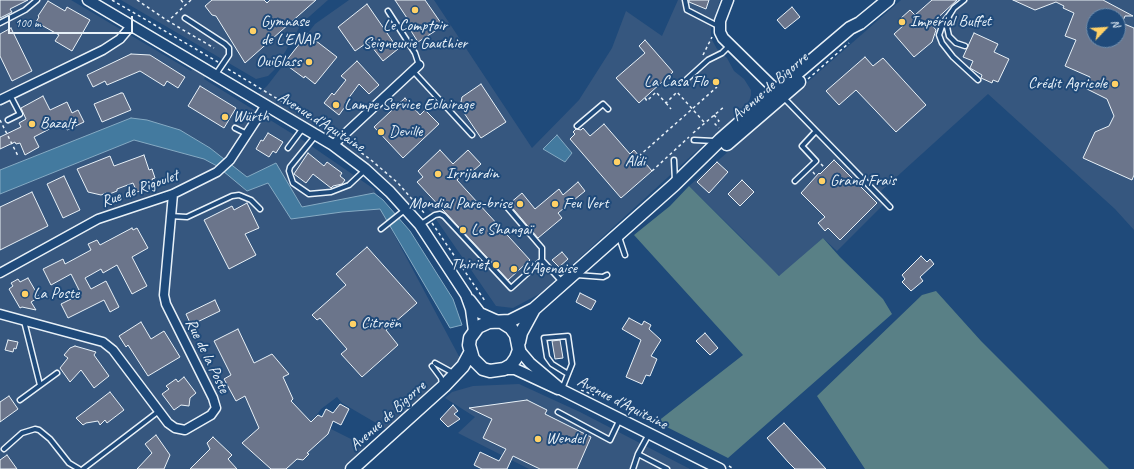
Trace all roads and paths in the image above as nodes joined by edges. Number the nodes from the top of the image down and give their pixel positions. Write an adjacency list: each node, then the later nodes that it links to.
1 (37, 0): 15 (lane)
2 (88, 0): 17 (street, Avenue d'Aquitaine)
3 (137, 0): 14 (path)
4 (181, 0): 10 (path)
5 (191, 0): 10 (path)
6 (685, 0): 18 (lane)
7 (728, 0): 18 (street)
8 (888, 0): 16 (main road, Avenue de Bigorre)
9 (964, 0): 12 (lane)
10 (186, 5): 14 (path)
11 (388, 11): 24 (lane)
12 (952, 11): 22 (lane); 29 (lane)
13 (185, 18): 26 (lane)
14 (168, 21): 23 (path)
15 (0, 23)
16 (860, 23): 31 (main road, Avenue de Bigorre); 31 (main road, Avenue de Bigorre)
17 (131, 26): 26 (street, Avenue d'Aquitaine); 32 (street)
18 (720, 27): 21 (street)
19 (714, 35): 25 (path)
20 (849, 43): 28 (path)
21 (730, 46): 25 (lane); 31 (street)
22 (965, 46)
23 (214, 48)
24 (416, 68): 49 (lane); 54 (street)
25 (699, 68): 27 (lane)
26 (215, 76): 36 (street, Avenue d'Aquitaine)
27 (687, 79)
28 (807, 79)
29 (978, 80)
30 (717, 87): 39 (path)
31 (780, 94): 48 (lane); 53 (main road, Avenue de Bigorre); 60 (main road, Avenue de Bigorre)
32 (10, 95): 34 (street); 42 (lane)
33 (645, 98): 35 (path)
34 (0, 100)
35 (666, 103): 38 (path); 39 (path)
36 (266, 105): 46 (street, Avenue d'Aquitaine); 50 (street, Rue de Rigoulet)
37 (608, 109): 45 (lane)
38 (671, 109)
39 (692, 109): 43 (path); 57 (path)
40 (714, 115): 44 (path)
41 (0, 120): 56 (path)
42 (8, 120)
43 (705, 123)
44 (715, 124)
45 (577, 126)
46 (303, 127): 51 (street, Avenue d'Aquitaine); 55 (lane)
47 (235, 128): 50 (lane)
48 (815, 132): 65 (lane); 69 (lane)
49 (472, 134)
50 (247, 135): 67 (street, Rue de Rigoulet)
51 (316, 135): 54 (street, Avenue d'Aquitaine); 62 (lane)
52 (694, 140): 53 (lane)
53 (720, 140): 60 (main road, Avenue de Bigorre)
54 (333, 145): 62 (street, Avenue d'Aquitaine)
55 (288, 148)
56 (18, 156)
57 (639, 156)
58 (674, 160): 66 (lane)
59 (820, 162): 61 (path)
60 (695, 167): 66 (main road, Avenue de Bigorre)
61 (824, 167)
62 (365, 169): 71 (street, Avenue d'Aquitaine)
63 (811, 170): 64 (path)
64 (816, 176)
65 (795, 181)
66 (674, 185): 75 (main road, Avenue de Bigorre)
67 (173, 194): 72 (street, Rue de la Poste); 78 (street, Rue de Rigoulet)
68 (506, 206): 77 (lane)
69 (890, 207)
70 (260, 209): 72 (lane)
71 (407, 209): 73 (street, Avenue d'Aquitaine); 74 (lane)
72 (170, 216): 99 (street, Rue de la Poste)
73 (420, 225): 77 (lane); 82 (street, Avenue d'Aquitaine)
74 (381, 229)
75 (618, 236): 76 (lane); 79 (main road, Avenue de Bigorre)
76 (625, 255)
77 (542, 260): 81 (lane)
78 (0, 273)
79 (572, 275): 80 (lane); 81 (main road, Avenue de Bigorre)
80 (607, 275)
81 (563, 283): 83 (main road, Avenue de Bigorre)
82 (466, 295): 86 (street); 87 (street, Avenue d'Aquitaine)
83 (534, 309): 86 (main road, Avenue de Bigorre); 88 (main road, Avenue de Bigorre)
84 (0, 314): 85 (street, Rue de la Poste)
85 (24, 320): 95 (lane); 99 (street, Rue de la Poste)
86 (502, 322): 87 (main road); 88 (main road)
87 (474, 331): 89 (main road)
88 (518, 346): 91 (main road); 97 (street, Avenue d'Aquitaine)
89 (470, 353): 90 (main road); 93 (main road, Avenue de Bigorre)
90 (483, 369): 91 (main road); 96 (main road, Avenue de Bigorre)
91 (504, 369): 97 (street)
92 (57, 373): 95 (lane)
93 (455, 374): 96 (main road, Avenue de Bigorre); 96 (lane)
94 (568, 374): 94 (lane); 97 (lane)
95 (40, 385): 98 (lane)
96 (441, 389): 107 (main road, Avenue de Bigorre)
97 (562, 390): 101 (street, Avenue d'Aquitaine)
98 (20, 400)
99 (159, 411): 106 (lane)
100 (558, 412): 101 (lane)
101 (620, 419): 102 (street, Avenue d'Aquitaine)
102 (649, 433): 104 (lane); 110 (street, Avenue d'Aquitaine)
103 (4, 450): 105 (lane)
104 (638, 454): 108 (lane); 109 (lane)
105 (79, 469)
106 (83, 469)
107 (352, 469)
108 (633, 469)
109 (667, 469)
110 (720, 469)

